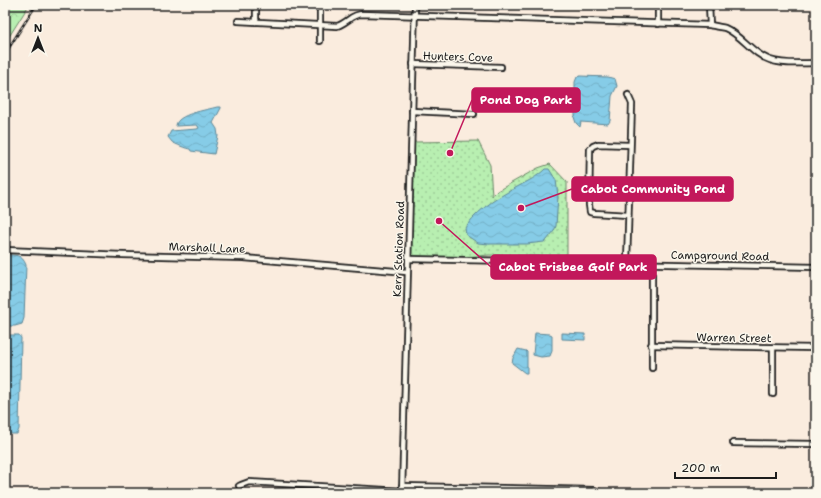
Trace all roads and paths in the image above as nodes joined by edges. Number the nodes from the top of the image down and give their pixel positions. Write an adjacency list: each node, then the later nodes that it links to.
1 (256, 5): 8 (street)
2 (320, 5): 10 (street)
3 (415, 5): 6 (street, Kerr Station Road)
4 (658, 5): 9 (street)
5 (709, 5): 11 (street)
6 (414, 16): 9 (street); 10 (street); 14 (street, Kerr Station Road)
7 (238, 21): 8 (street)
8 (256, 22): 10 (street)
9 (658, 24): 11 (street)
10 (320, 25): 12 (street)
11 (710, 25): 13 (street)
12 (320, 41)
13 (816, 63)
14 (413, 64): 15 (street, Hunters Cove); 17 (street, Kerr Station Road)
15 (501, 67)
16 (628, 95): 19 (street)
17 (412, 111): 18 (street); 22 (street, Kerr Station Road)
18 (474, 114)
19 (630, 145): 20 (street); 20 (street)
20 (628, 215): 23 (street)
21 (5, 250): 26 (street, Marshall Lane)
22 (408, 259): 23 (street, Campground Road); 26 (street, Kerr Station Road)
23 (627, 262): 24 (street, Campground Road)
24 (652, 263): 25 (street, Campground Road); 27 (street)
25 (816, 267)
26 (407, 272): 36 (street, Kerr Station Road)
27 (651, 345): 28 (street, Warren Street); 30 (street)
28 (773, 348): 29 (street, Warren Street); 31 (street)
29 (816, 348)
30 (652, 368)
31 (773, 394)
32 (733, 443): 33 (street)
33 (816, 444)
34 (239, 486): 36 (street)
35 (430, 487): 36 (street); 37 (street); 39 (street)
36 (402, 490)
37 (478, 490): 38 (street)
38 (525, 491): 40 (street)
39 (430, 493)
40 (601, 493)

